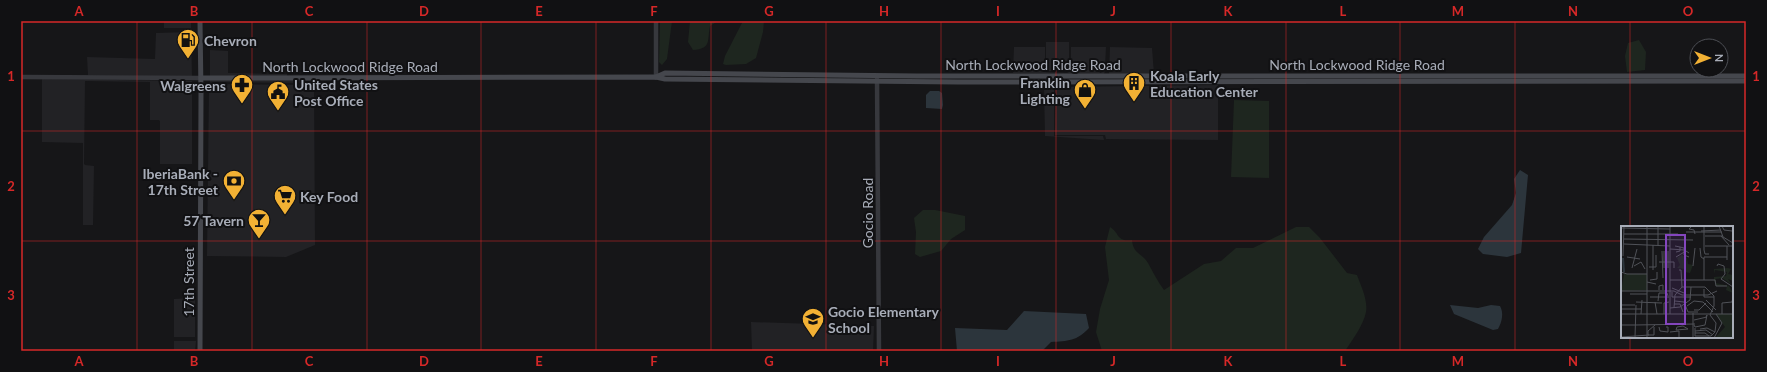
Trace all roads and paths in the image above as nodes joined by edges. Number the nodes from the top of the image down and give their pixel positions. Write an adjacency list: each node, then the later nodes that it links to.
1 (200, 21): 7 (main road, 17th Street)
2 (656, 21): 5 (street)
3 (1746, 76): 6 (main road, North Lockwood Ridge Road)
4 (21, 77): 7 (street, North Lockwood Ridge Road)
5 (656, 77): 7 (main road, North Lockwood Ridge Road); 8 (main road, North Lockwood Ridge Road)
6 (957, 77): 8 (main road, North Lockwood Ridge Road); 8 (main road, North Lockwood Ridge Road); 9 (main road, North Lockwood Ridge Road)
7 (201, 78): 10 (main road, 17th Street)
8 (877, 78): 11 (street, Gocio Road)
9 (1746, 81)
10 (200, 351)
11 (879, 351)

